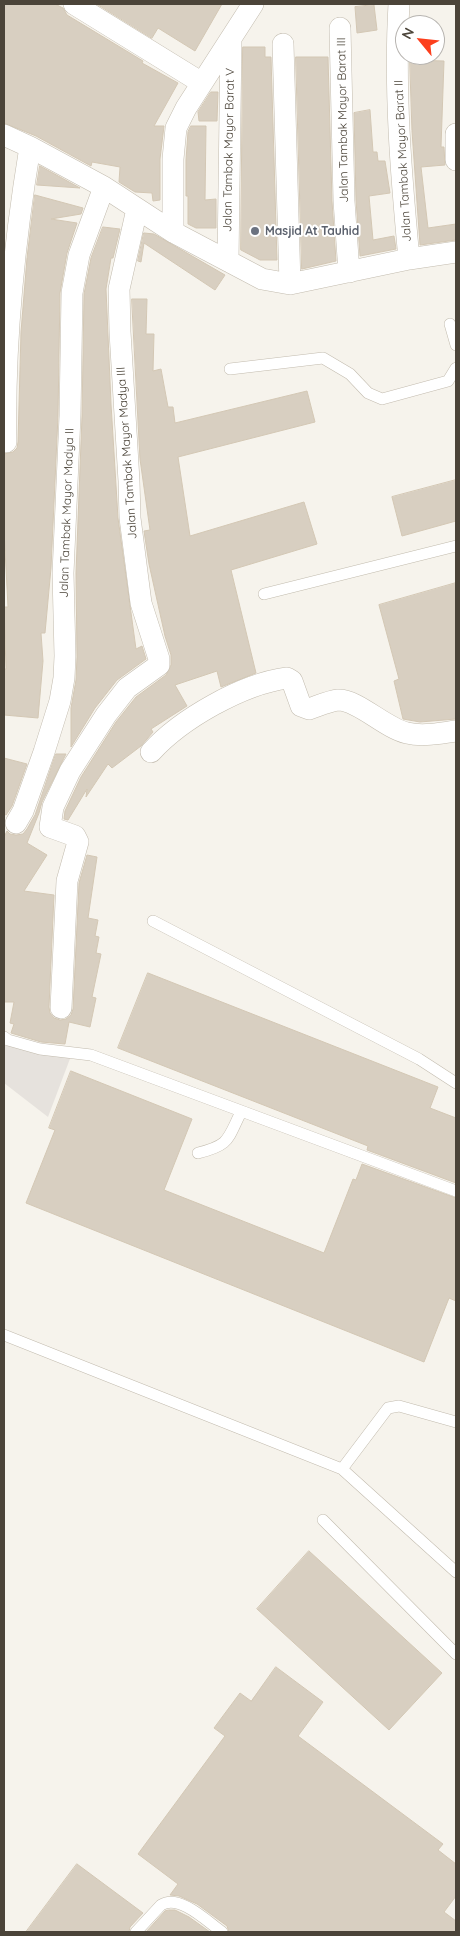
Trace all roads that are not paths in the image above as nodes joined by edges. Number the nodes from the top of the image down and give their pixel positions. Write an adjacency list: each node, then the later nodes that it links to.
1 (253, 4): 5 (street)
2 (399, 4): 16 (street, Jalan Tambak Mayor Barat II)
3 (80, 6): 7 (street)
4 (340, 28): 18 (street, Jalan Tambak Mayor Barat III)
5 (231, 40): 7 (street); 17 (street, Jalan Tambak Mayor Barat V)
6 (282, 44): 19 (street)
7 (202, 83): 14 (street)
8 (456, 134): 11 (street)
9 (4, 135): 10 (street)
10 (30, 147): 12 (street); 24 (street)
11 (456, 160)
12 (104, 187): 13 (street); 30 (street, Jalan Tambak Mayor Madya II)
13 (137, 209): 14 (street); 29 (street, Jalan Tambak Mayor Madya III)
14 (173, 232): 17 (street)
15 (456, 252): 16 (street)
16 (409, 259): 18 (street)
17 (228, 260): 19 (street)
18 (349, 272): 19 (street)
19 (290, 284)
20 (450, 324): 21 (lane)
21 (456, 345)
22 (456, 368): 23 (lane)
23 (230, 369)
24 (6, 442)
25 (456, 546): 26 (lane)
26 (264, 594)
27 (456, 731): 28 (street)
28 (151, 752)
29 (51, 817): 30 (street); 32 (street)
30 (10, 822)
31 (153, 920): 34 (lane)
32 (61, 1008)
33 (4, 1037): 35 (lane)
34 (456, 1083)
35 (241, 1112): 36 (lane); 37 (lane)
36 (198, 1153)
37 (456, 1191)
38 (4, 1335): 40 (lane)
39 (456, 1422): 40 (lane)
40 (342, 1468): 42 (lane)
41 (323, 1520): 43 (lane)
42 (456, 1572)
43 (456, 1654)
44 (136, 1932): 45 (lane)
45 (222, 1932)

